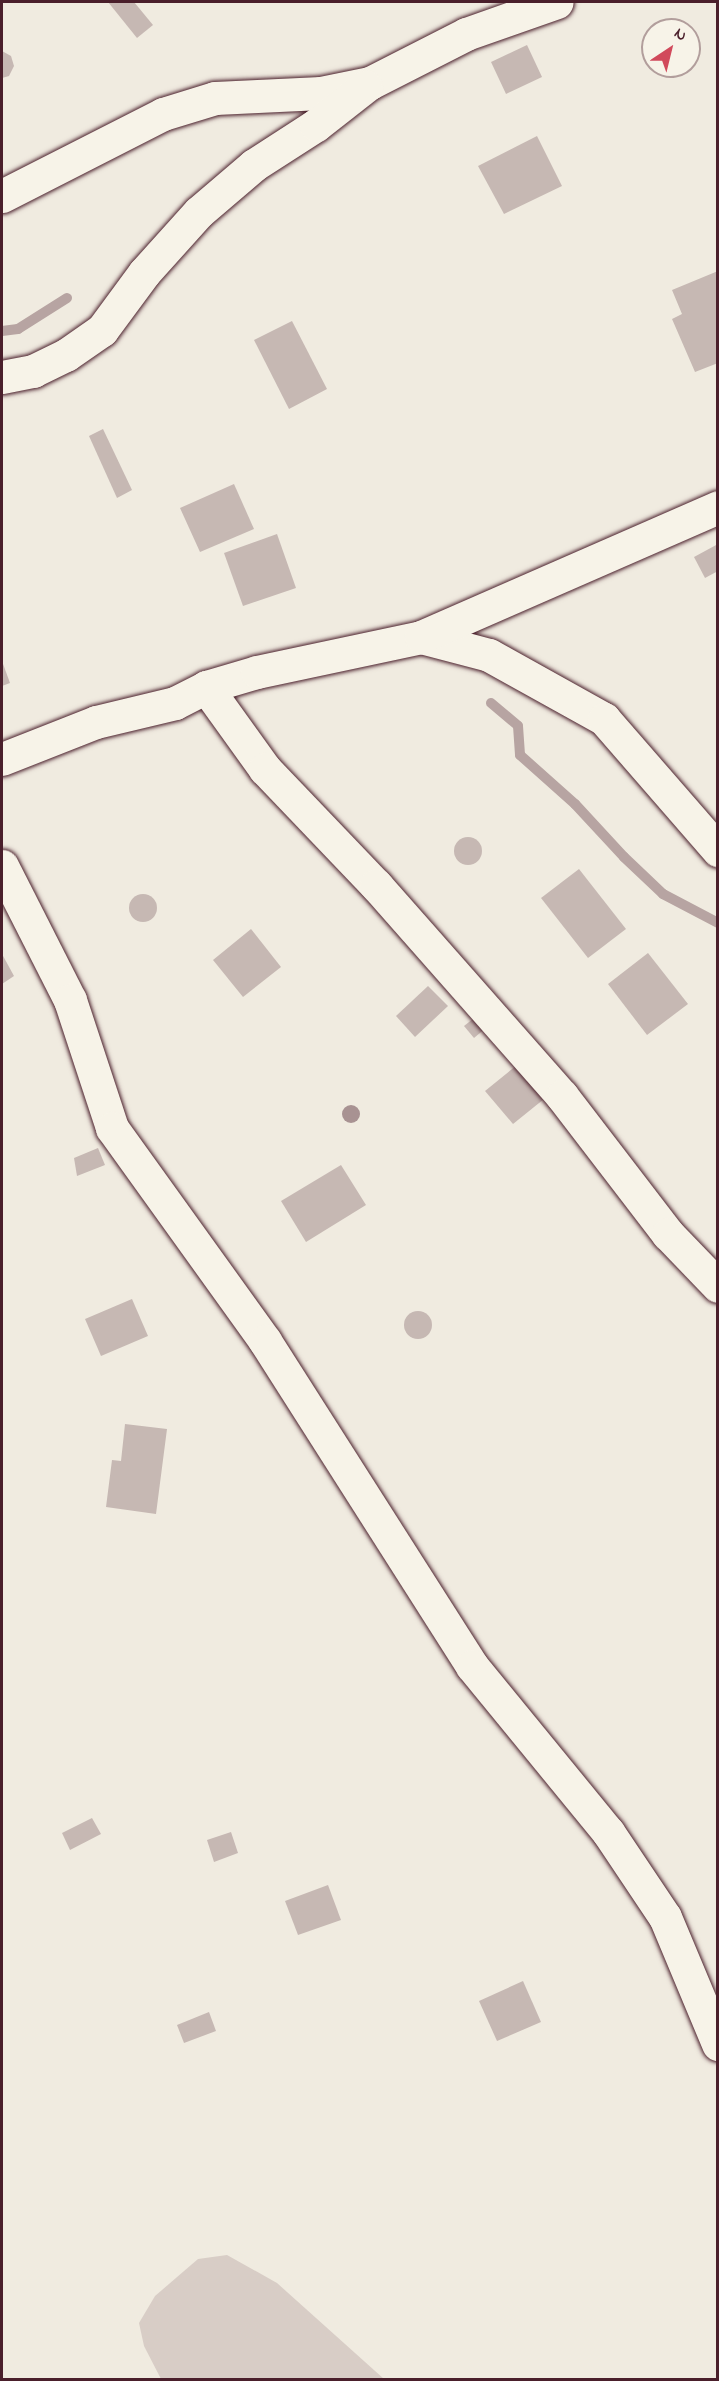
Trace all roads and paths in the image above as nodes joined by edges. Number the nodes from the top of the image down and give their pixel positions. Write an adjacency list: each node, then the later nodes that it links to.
1 (557, 2): 2 (street)
2 (370, 83): 3 (street); 4 (street)
3 (2, 196)
4 (2, 377)
5 (717, 507): 6 (street)
6 (421, 637): 7 (street); 9 (street)
7 (206, 687): 8 (street); 11 (street)
8 (2, 759)
9 (717, 850)
10 (2, 866): 12 (street)
11 (717, 1286)
12 (717, 2044)

